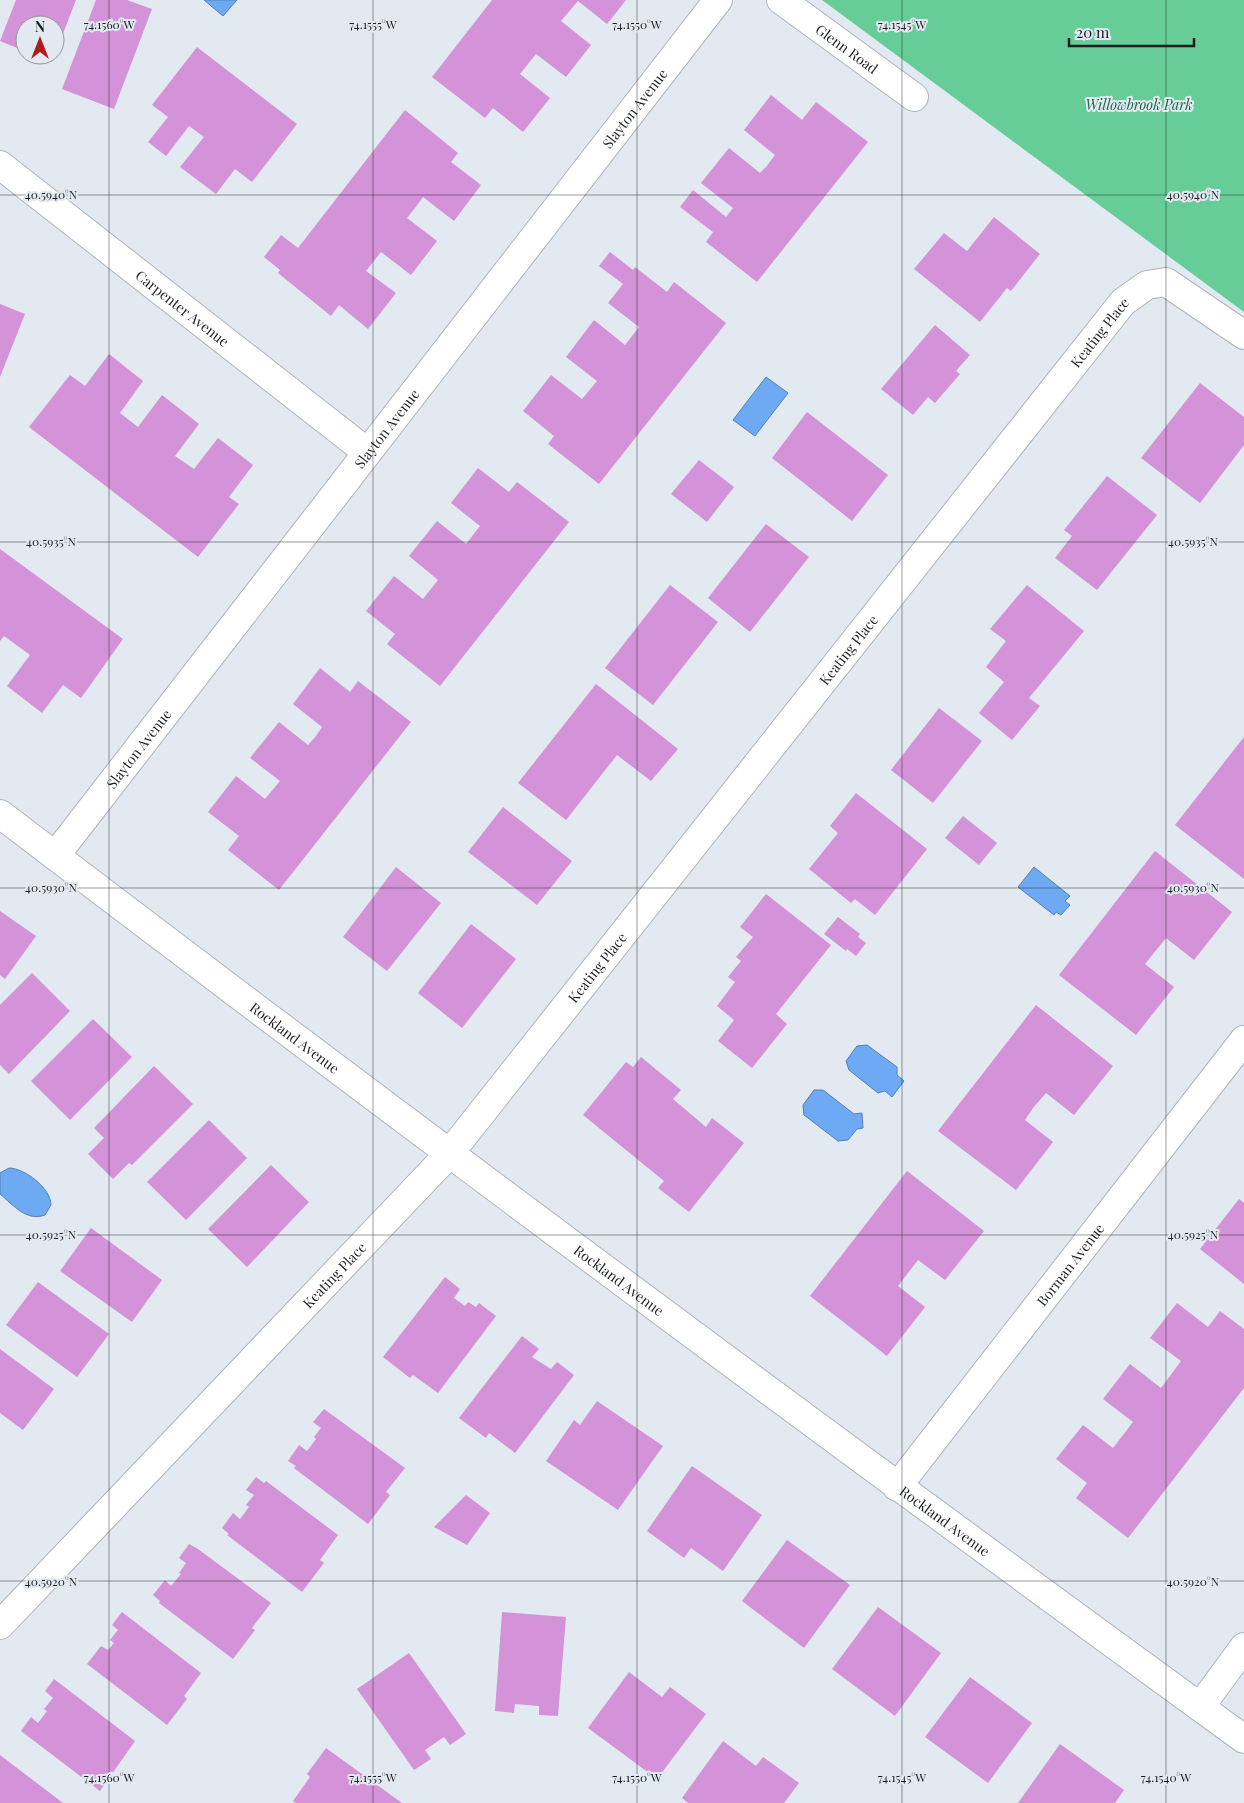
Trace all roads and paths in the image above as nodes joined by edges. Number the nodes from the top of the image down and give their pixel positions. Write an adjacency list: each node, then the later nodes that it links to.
1 (718, 0): 6 (street, Slayton Avenue)
2 (781, 0): 3 (street, Glenn Road)
3 (914, 97)
4 (0, 165): 6 (street, Carpenter Avenue)
5 (1244, 335): 10 (street, Keating Place)
6 (367, 452): 8 (street, Slayton Avenue)
7 (0, 814): 8 (street, Rockland Avenue)
8 (55, 856): 10 (street, Rockland Avenue)
9 (1244, 1040): 11 (street, Borman Avenue)
10 (449, 1154): 11 (street, Rockland Avenue); 12 (street, Keating Place)
11 (897, 1487): 14 (street, Rockland Avenue)
12 (0, 1625)
13 (1244, 1646): 14 (street)
14 (1200, 1707): 15 (street, Rockland Avenue)
15 (1244, 1739)

